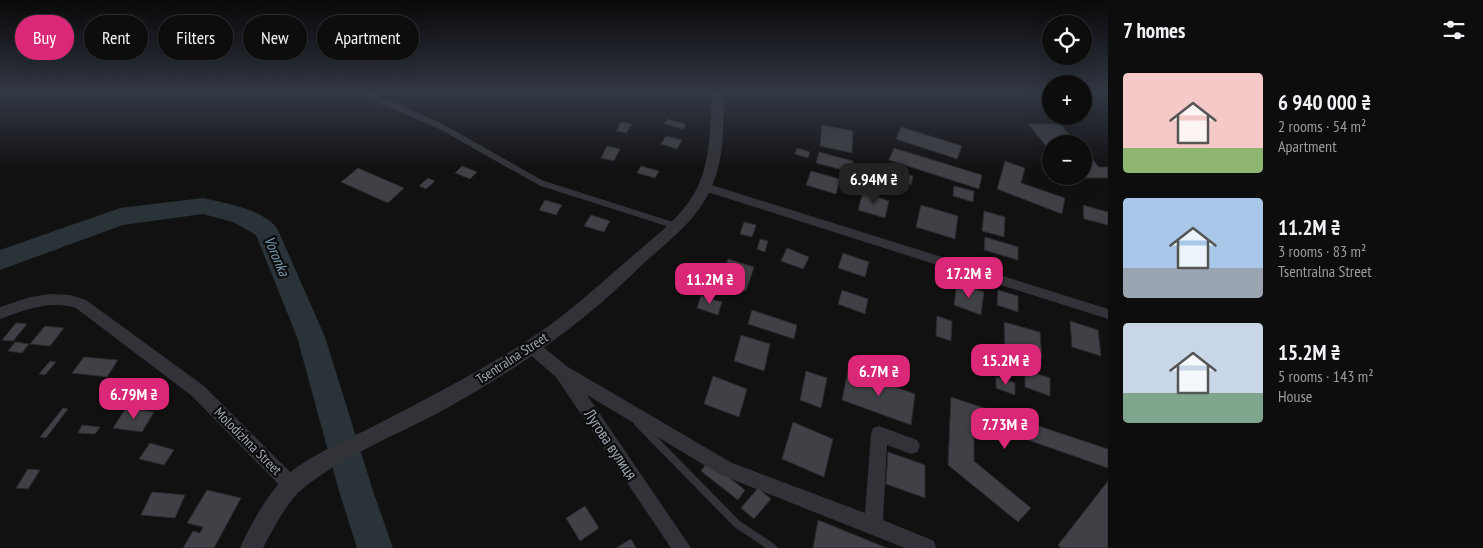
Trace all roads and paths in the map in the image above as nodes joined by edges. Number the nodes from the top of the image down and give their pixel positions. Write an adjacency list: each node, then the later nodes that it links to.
1 (423, 119): 4 (lane)
2 (718, 119): 3 (street, Tsentralna Street)
3 (705, 187): 4 (street, Tsentralna Street); 6 (street)
4 (676, 226): 7 (street, Tsentralna Street)
5 (0, 313): 12 (street, Molodizhna Street)
6 (1106, 314)
7 (532, 347): 8 (street, Лугова вулиця); 11 (street, Tsentralna Street)
8 (562, 372): 9 (street); 15 (street, Лугова вулиця)
9 (622, 407): 13 (street); 16 (lane)
10 (911, 446): 13 (street)
11 (324, 462): 12 (street, Tsentralna Street)
12 (291, 485): 14 (street, Tsentralna Street)
13 (873, 525): 17 (street)
14 (251, 548)
15 (682, 548)
16 (773, 548)
17 (927, 548)

